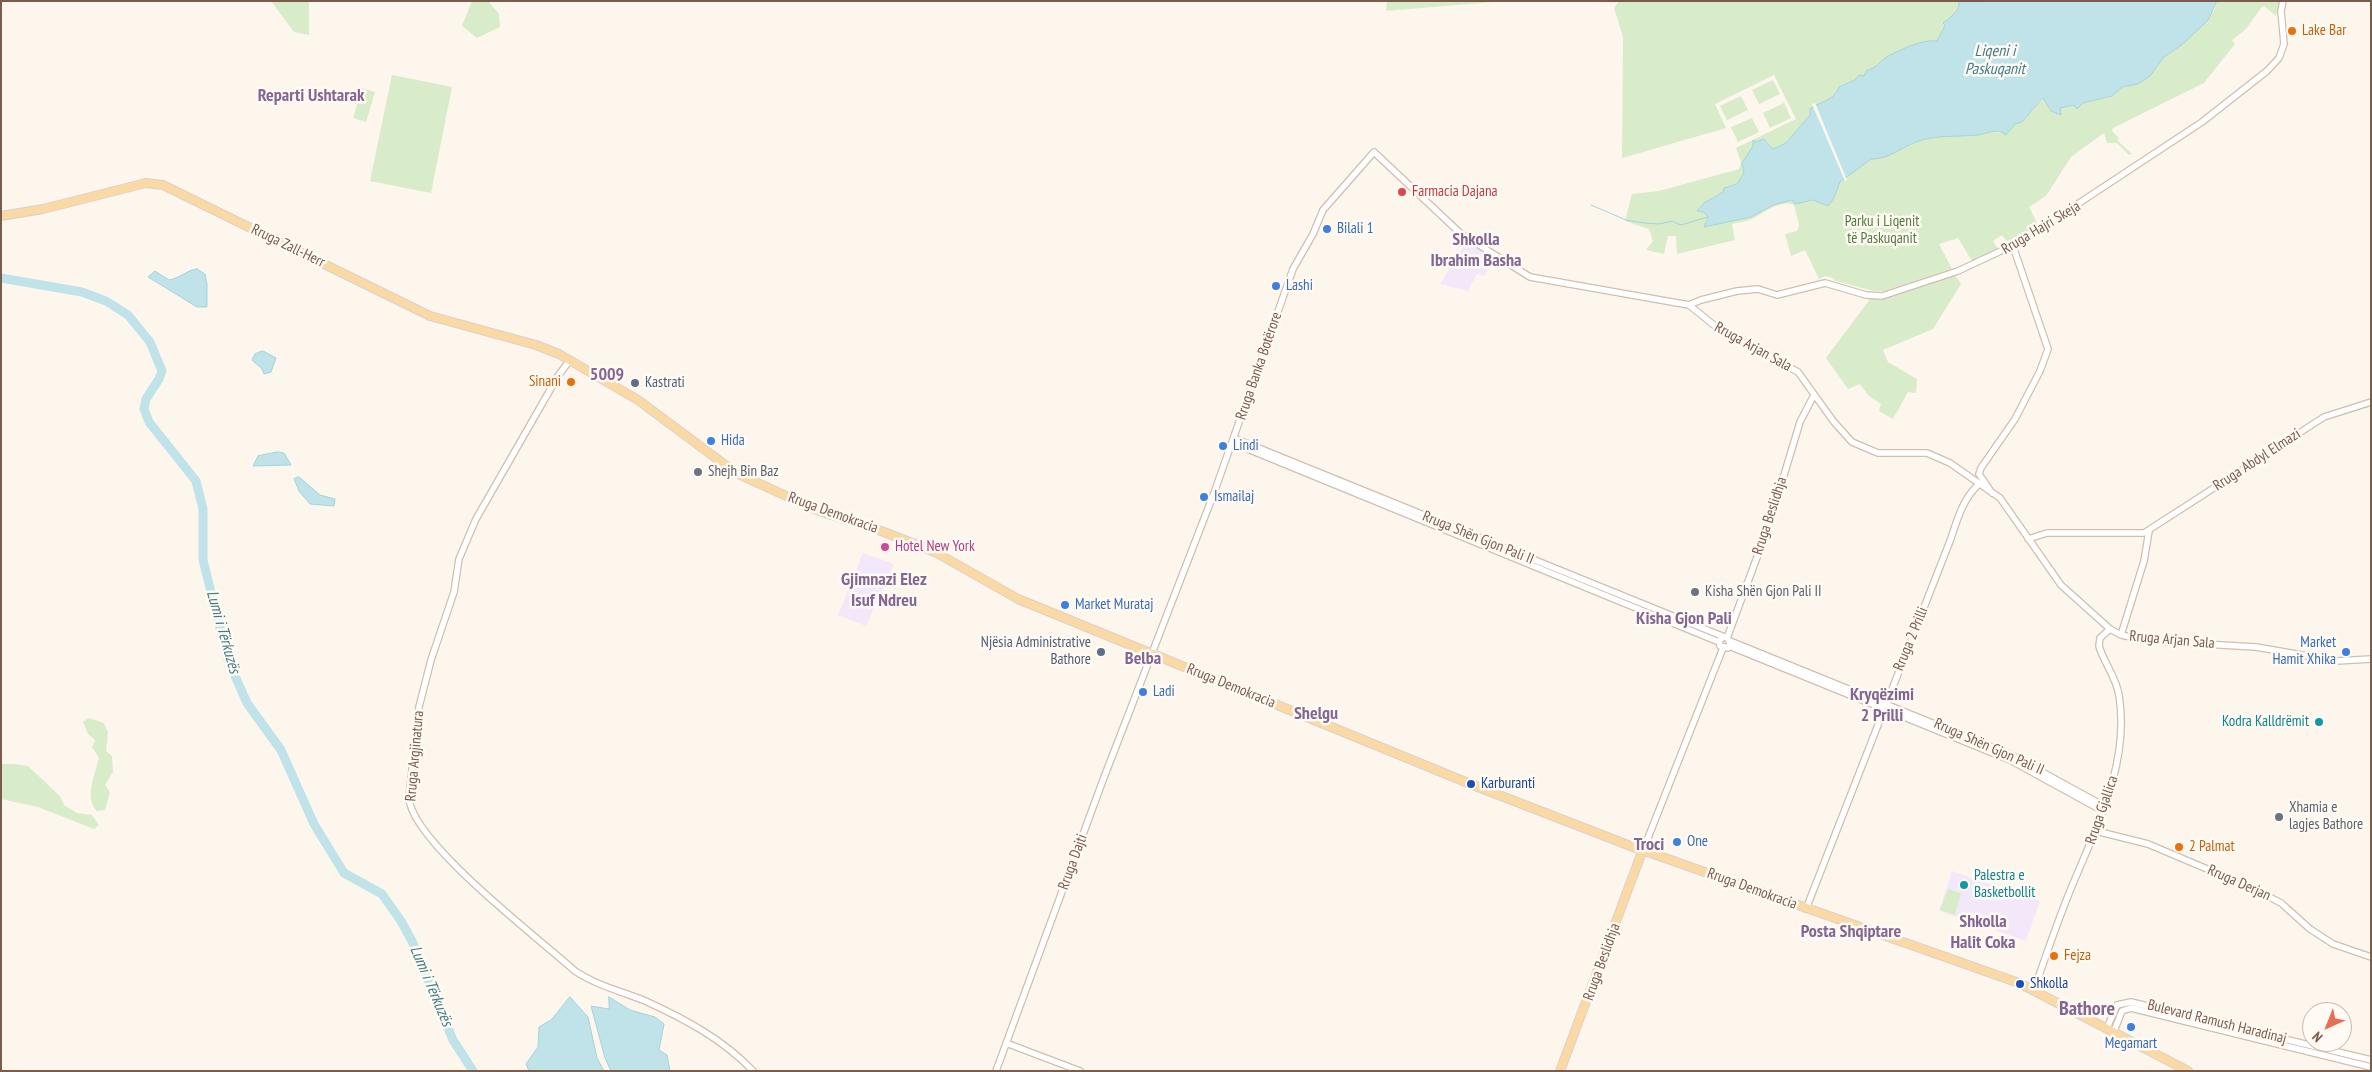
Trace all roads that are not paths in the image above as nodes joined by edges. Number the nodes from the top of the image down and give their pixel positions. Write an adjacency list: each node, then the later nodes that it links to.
1 (2283, 1): 4 (street, Rruga Hajri Skeja)
2 (1374, 152): 6 (street, Rruga Arjan Sala); 11 (street, Rruga Banka Botërore)
3 (1, 216): 8 (main road, Rruga Zall-Herr)
4 (2013, 246): 5 (street, Rruga Hajri Skeja); 13 (street)
5 (1710, 298): 6 (street, Rruga Hajri Skeja); 7 (street, Rruga Hajri Skeja)
6 (1689, 305): 7 (street, Rruga Arjan Sala)
7 (1696, 310): 9 (street, Rruga Arjan Sala)
8 (570, 360): 19 (main road, Rruga Demokracia); 35 (street, Rruga Argjinatura)
9 (1814, 395): 12 (street, Rruga Arjan Sala); 18 (street, Rruga Beslidhja)
10 (2371, 402): 14 (street, Rruga Abdyl Elmazi)
11 (1233, 440): 18 (street, Rruga Shën Gjon Pali II); 19 (street, Rruga Banka Botërore)
12 (1978, 484): 13 (street, Rruga Arjan Sala); 21 (street, Rruga 2 Prilli)
13 (1992, 493): 15 (street, Rruga Arjan Sala)
14 (2149, 531): 15 (street); 17 (street)
15 (2028, 539): 16 (street, Rruga Arjan Sala)
16 (2110, 629): 17 (street, Rruga Arjan Sala); 22 (street, Rruga Gjallica)
17 (2121, 635): 20 (street, Rruga Arjan Sala)
18 (1725, 642): 21 (street, Rruga Shën Gjon Pali II); 24 (street, Rruga Beslidhja)
19 (1153, 654): 24 (main road, Rruga Demokracia); 32 (street, Rruga Dajti)
20 (2371, 659)
21 (1885, 706): 22 (street, Rruga Shën Gjon Pali II); 25 (street, Rruga 2 Prilli)
22 (2104, 809): 23 (street, Rruga Gjallica)
23 (2096, 831): 26 (street, Rruga Derjan); 27 (street, Rruga Gjallica)
24 (1643, 850): 25 (main road, Rruga Demokracia); 38 (main road, Rruga Beslidhja)
25 (1806, 909): 27 (main road, Rruga Demokracia)
26 (2371, 958)
27 (2034, 990): 31 (main road, Rruga Demokracia)
28 (2113, 1012): 29 (street); 30 (street, Bulevard Ramush Haradinaj); 31 (street)
29 (2120, 1015): 30 (street, Bulevard Ramush Haradinaj); 31 (street)
30 (2191, 1019): 33 (street, Bulevard Ramush Haradinaj); 34 (street, Bulevard Ramush Haradinaj)
31 (2110, 1029): 39 (main road, Rruga Demokracia)
32 (1006, 1043): 36 (street, Rruga Dajti); 37 (street)
33 (2371, 1060)
34 (2371, 1067)
35 (753, 1071)
36 (996, 1071)
37 (1080, 1071)
38 (1560, 1071)
39 (2188, 1071)

